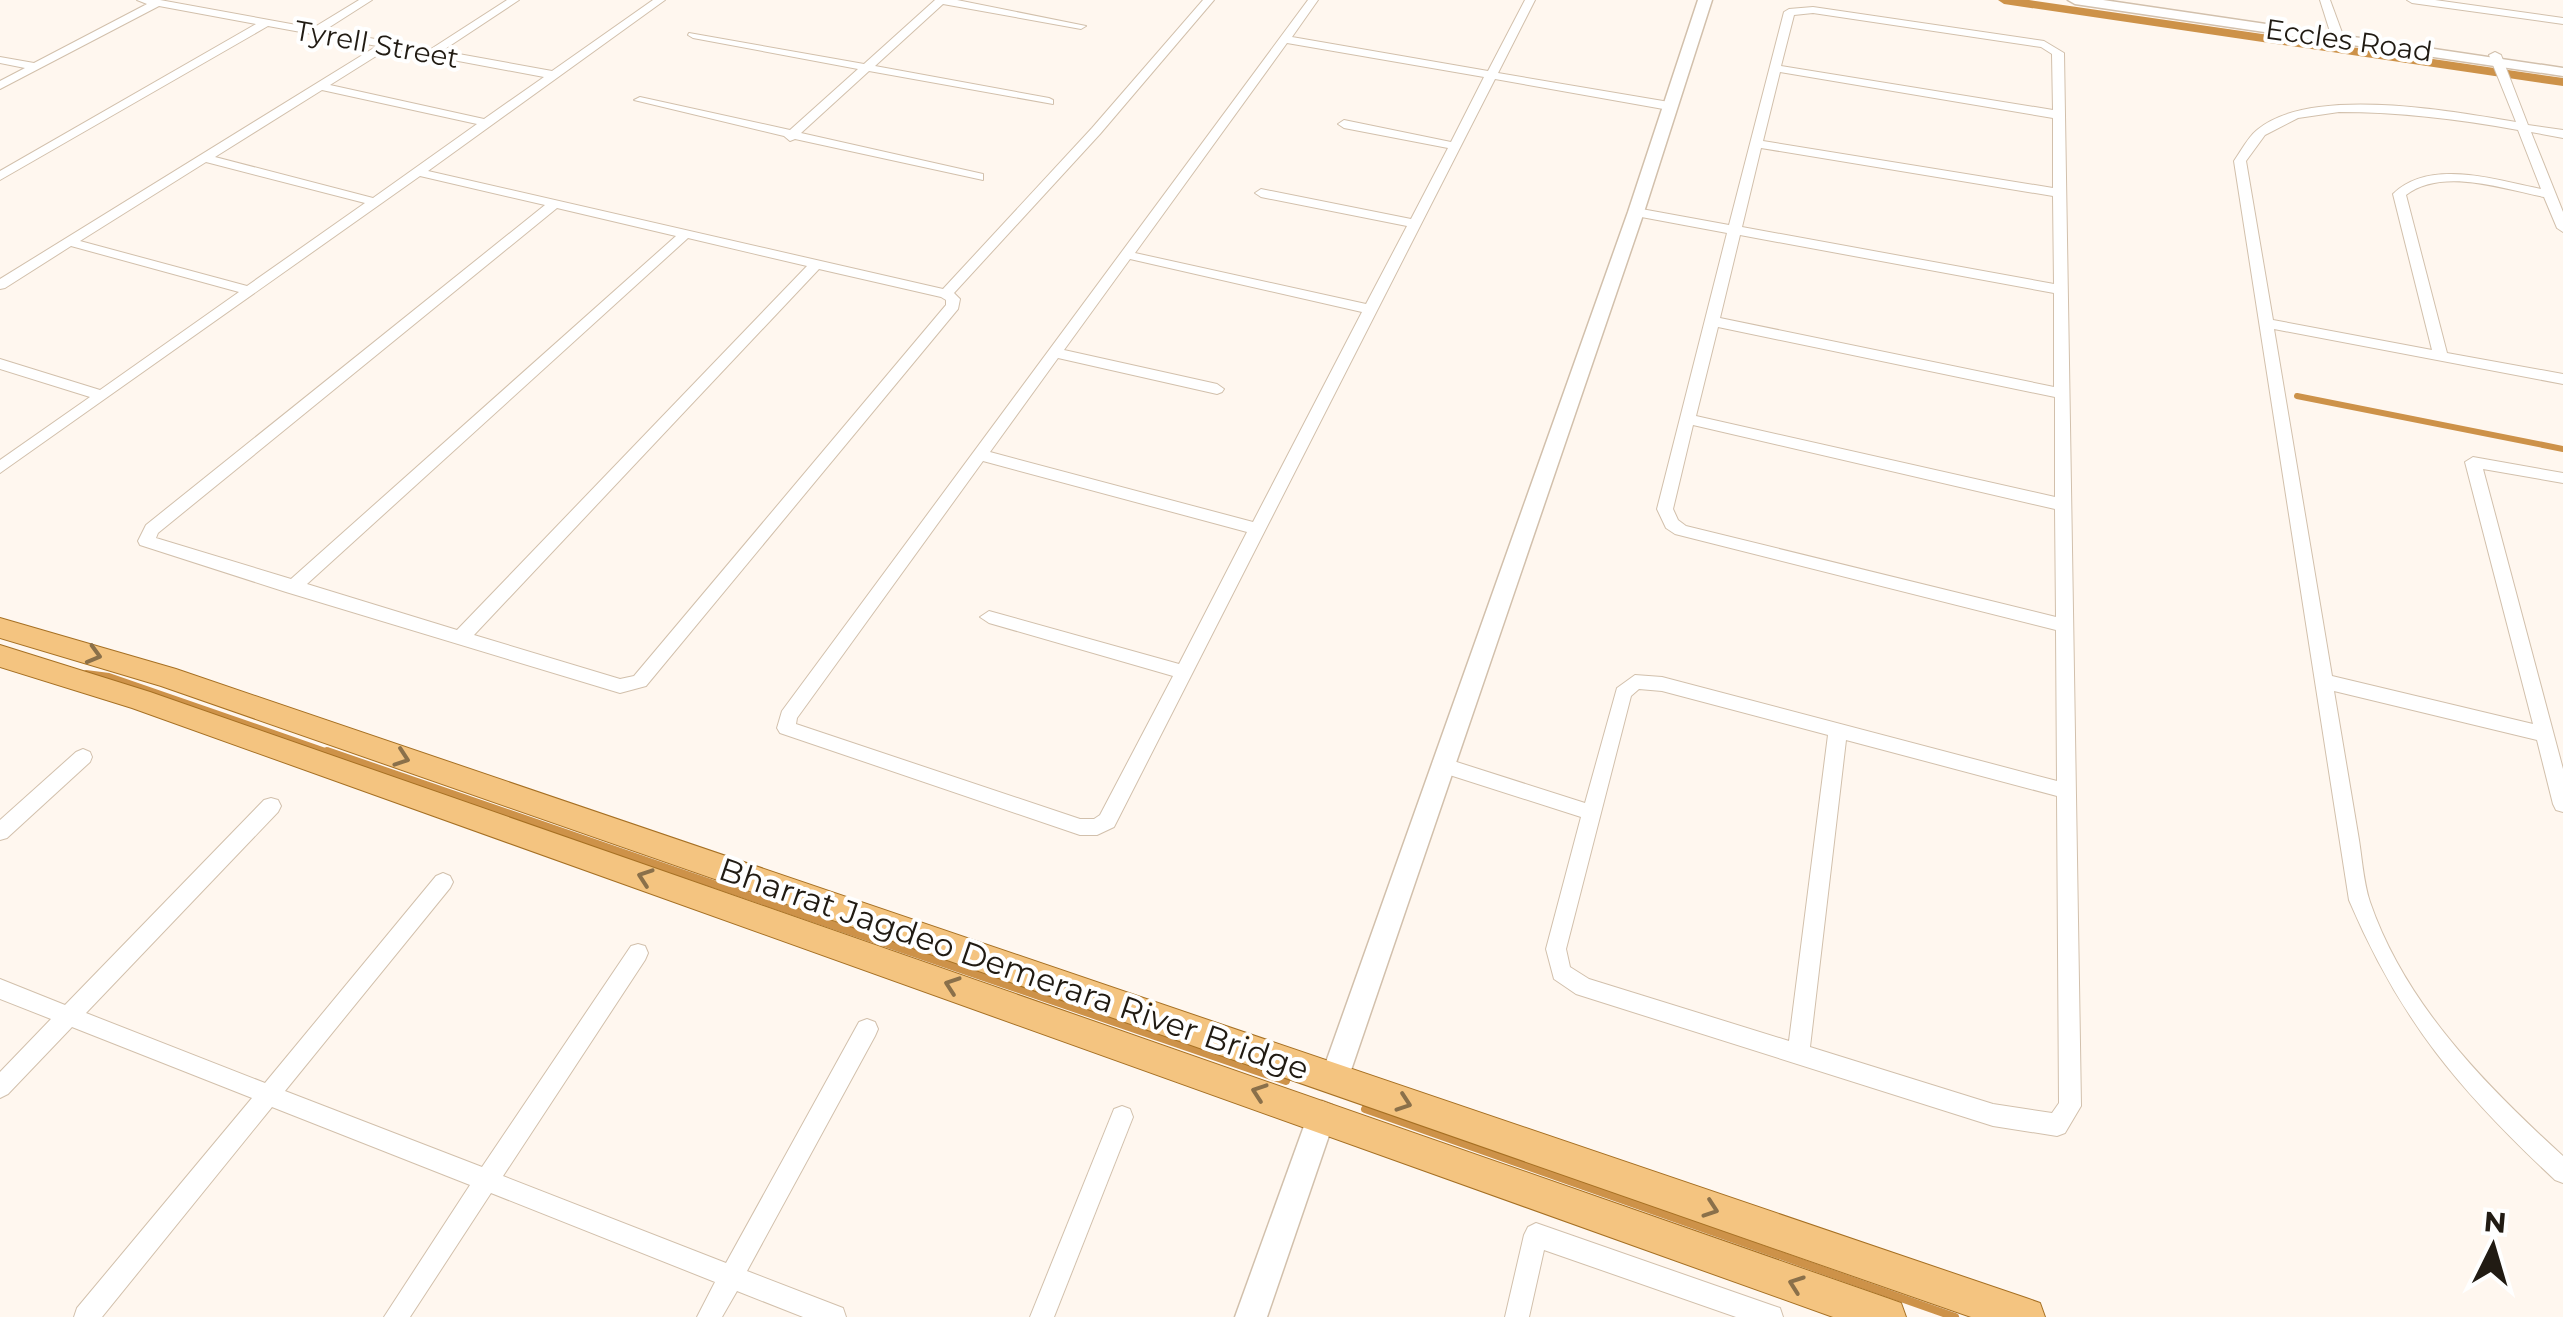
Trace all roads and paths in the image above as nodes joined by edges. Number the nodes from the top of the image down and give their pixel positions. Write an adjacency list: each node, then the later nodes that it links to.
1 (142, 0): 14 (street, Tyrell Street)
2 (367, 0): 18 (street)
3 (514, 0): 23 (street)
4 (660, 0): 31 (street)
5 (940, 0): 17 (street); 26 (street)
6 (1209, 0): 65 (street)
7 (1313, 0): 21 (street)
8 (1530, 0): 30 (street)
9 (1705, 0): 36 (street)
10 (2075, 0): 20 (street, Eccles Road)
11 (2117, 0): 20 (street, Eccles Road)
12 (2325, 0): 20 (street)
13 (2412, 0): 15 (street)
14 (157, 3): 16 (street, Tyrell Street); 27 (street)
15 (2563, 21)
16 (266, 23): 18 (street, Tyrell Street); 47 (street)
17 (1081, 26)
18 (312, 32): 22 (street, Tyrell Street)
19 (693, 34): 26 (street)
20 (2336, 34): 24 (street, Eccles Road)
21 (1285, 39): 30 (street); 60 (street)
22 (385, 46): 23 (street, Tyrell Street); 33 (street)
23 (431, 54): 31 (street, Tyrell Street)
24 (2497, 59): 29 (street, Eccles Road); 40 (street)
25 (0, 60): 27 (street)
26 (867, 66): 35 (street); 42 (street)
27 (36, 67): 32 (street)
28 (1775, 68): 37 (street); 37 (street); 43 (street)
29 (2563, 68)
30 (1492, 75): 36 (street); 44 (street)
31 (553, 76): 38 (street)
32 (0, 86)
33 (320, 86): 38 (street); 45 (street)
34 (640, 100): 42 (street)
35 (1049, 102)
36 (1668, 106): 54 (street)
37 (2059, 115): 50 (street)
38 (486, 123): 46 (street)
39 (1344, 124): 44 (street)
40 (2523, 128): 41 (street); 51 (street); 68 (street)
41 (2563, 134)
42 (790, 136): 48 (street)
43 (1759, 144): 50 (street); 57 (street)
44 (1454, 146): 55 (street)
45 (204, 158): 52 (street); 59 (street)
46 (417, 172): 52 (street); 53 (street)
47 (0, 176)
48 (979, 177)
49 (1262, 193): 55 (street)
50 (2060, 193): 63 (street)
51 (2550, 194): 56 (street); 70 (street)
52 (376, 202): 64 (street)
53 (554, 204): 58 (street); 82 (street)
54 (1636, 212): 57 (street); 93 (street)
55 (1414, 223): 66 (street)
56 (2563, 228)
57 (1734, 230): 63 (street); 67 (street)
58 (685, 234): 61 (street); 82 (street)
59 (70, 242): 62 (street); 64 (street)
60 (1128, 255): 66 (street); 69 (street)
61 (816, 264): 65 (street); 86 (street)
62 (0, 285)
63 (2062, 290): 74 (street)
64 (250, 291): 75 (street)
65 (946, 294): 86 (street)
66 (1368, 308): 81 (street)
67 (1711, 321): 74 (street); 76 (street)
68 (2264, 323): 70 (street); 89 (street)
69 (1056, 352): 73 (street); 77 (street)
70 (2442, 356): 72 (street)
71 (0, 364): 75 (street)
72 (2563, 378)
73 (1217, 390)
74 (2063, 394): 80 (street)
75 (102, 396): 78 (street)
76 (1687, 419): 80 (street); 84 (street)
77 (980, 455): 81 (street); 88 (street)
78 (0, 468)
79 (2563, 478): 91 (street)
80 (2064, 505): 84 (street)
81 (1256, 529): 88 (street)
82 (292, 588): 86 (street)
83 (989, 617): 88 (street)
84 (2065, 626): 94 (street)
85 (0, 628): 105 (main road, Bharrat Jagdeo Demerara River Bridge, one-way to 105)
86 (460, 638)
87 (0, 656): 109 (main road, Bharrat Jagdeo Demerara River Bridge, one-way to 87)
88 (1183, 672)
89 (2323, 681): 91 (street); 110 (street)
90 (1838, 730): 94 (street); 97 (street); 104 (street)
91 (2544, 734): 95 (street)
92 (83, 757): 98 (street)
93 (1441, 766): 97 (street); 105 (street)
94 (2067, 791): 104 (street)
95 (2563, 804)
96 (271, 806): 102 (street)
97 (1592, 813): 104 (street)
98 (0, 832)
99 (443, 882): 107 (street)
100 (638, 953): 111 (street)
101 (0, 989): 102 (street)
102 (70, 1016): 106 (street); 107 (street)
103 (867, 1030): 112 (street)
104 (1798, 1054)
105 (1334, 1079): 122 (main road, Bharrat Jagdeo Demerara River Bridge, one-way to 122)
106 (0, 1087)
107 (268, 1094): 111 (street); 113 (street)
108 (1122, 1117): 117 (street)
109 (1316, 1130): 118 (street); 121 (main road, Bharrat Jagdeo Demerara River Bridge, one-way to 109)
110 (2563, 1172)
111 (489, 1181): 112 (street); 114 (street)
112 (732, 1276): 115 (street); 116 (street)
113 (86, 1317)
114 (396, 1317)
115 (709, 1317)
116 (834, 1317)
117 (1042, 1317)
118 (1251, 1317)
119 (1516, 1317): 120 (street)
120 (1772, 1317)
121 (1887, 1317)
122 (2026, 1317)

